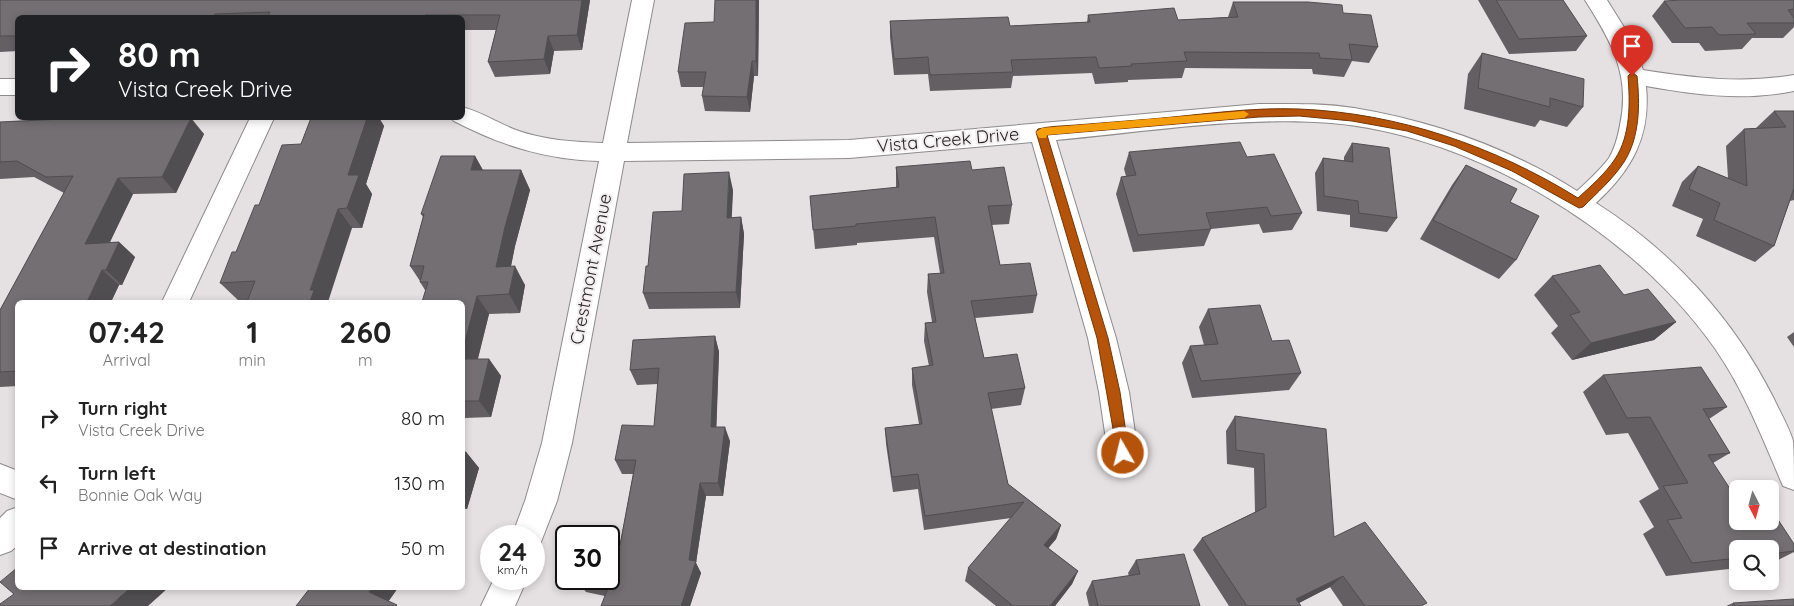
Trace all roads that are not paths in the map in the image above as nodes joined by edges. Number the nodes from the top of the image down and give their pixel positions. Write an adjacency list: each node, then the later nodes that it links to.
1 (643, 0): 10 (street, Crestmont Avenue)
2 (1596, 0): 3 (street)
3 (1632, 76): 4 (street); 11 (street)
4 (1794, 83)
5 (0, 87): 6 (street)
6 (15, 87)
7 (465, 116): 10 (street, Vista Creek Drive)
8 (261, 120): 12 (street)
9 (1042, 132): 10 (street, Vista Creek Drive); 11 (street, Vista Creek Drive); 13 (street)
10 (613, 152): 18 (street, Crestmont Avenue)
11 (1579, 204): 14 (street, Vista Creek Drive)
12 (176, 300)
13 (1123, 453)
14 (1794, 476)
15 (0, 478): 16 (street)
16 (15, 485)
17 (15, 525): 19 (street)
18 (532, 525)
19 (0, 540)
20 (506, 590): 21 (street)
21 (498, 606)

